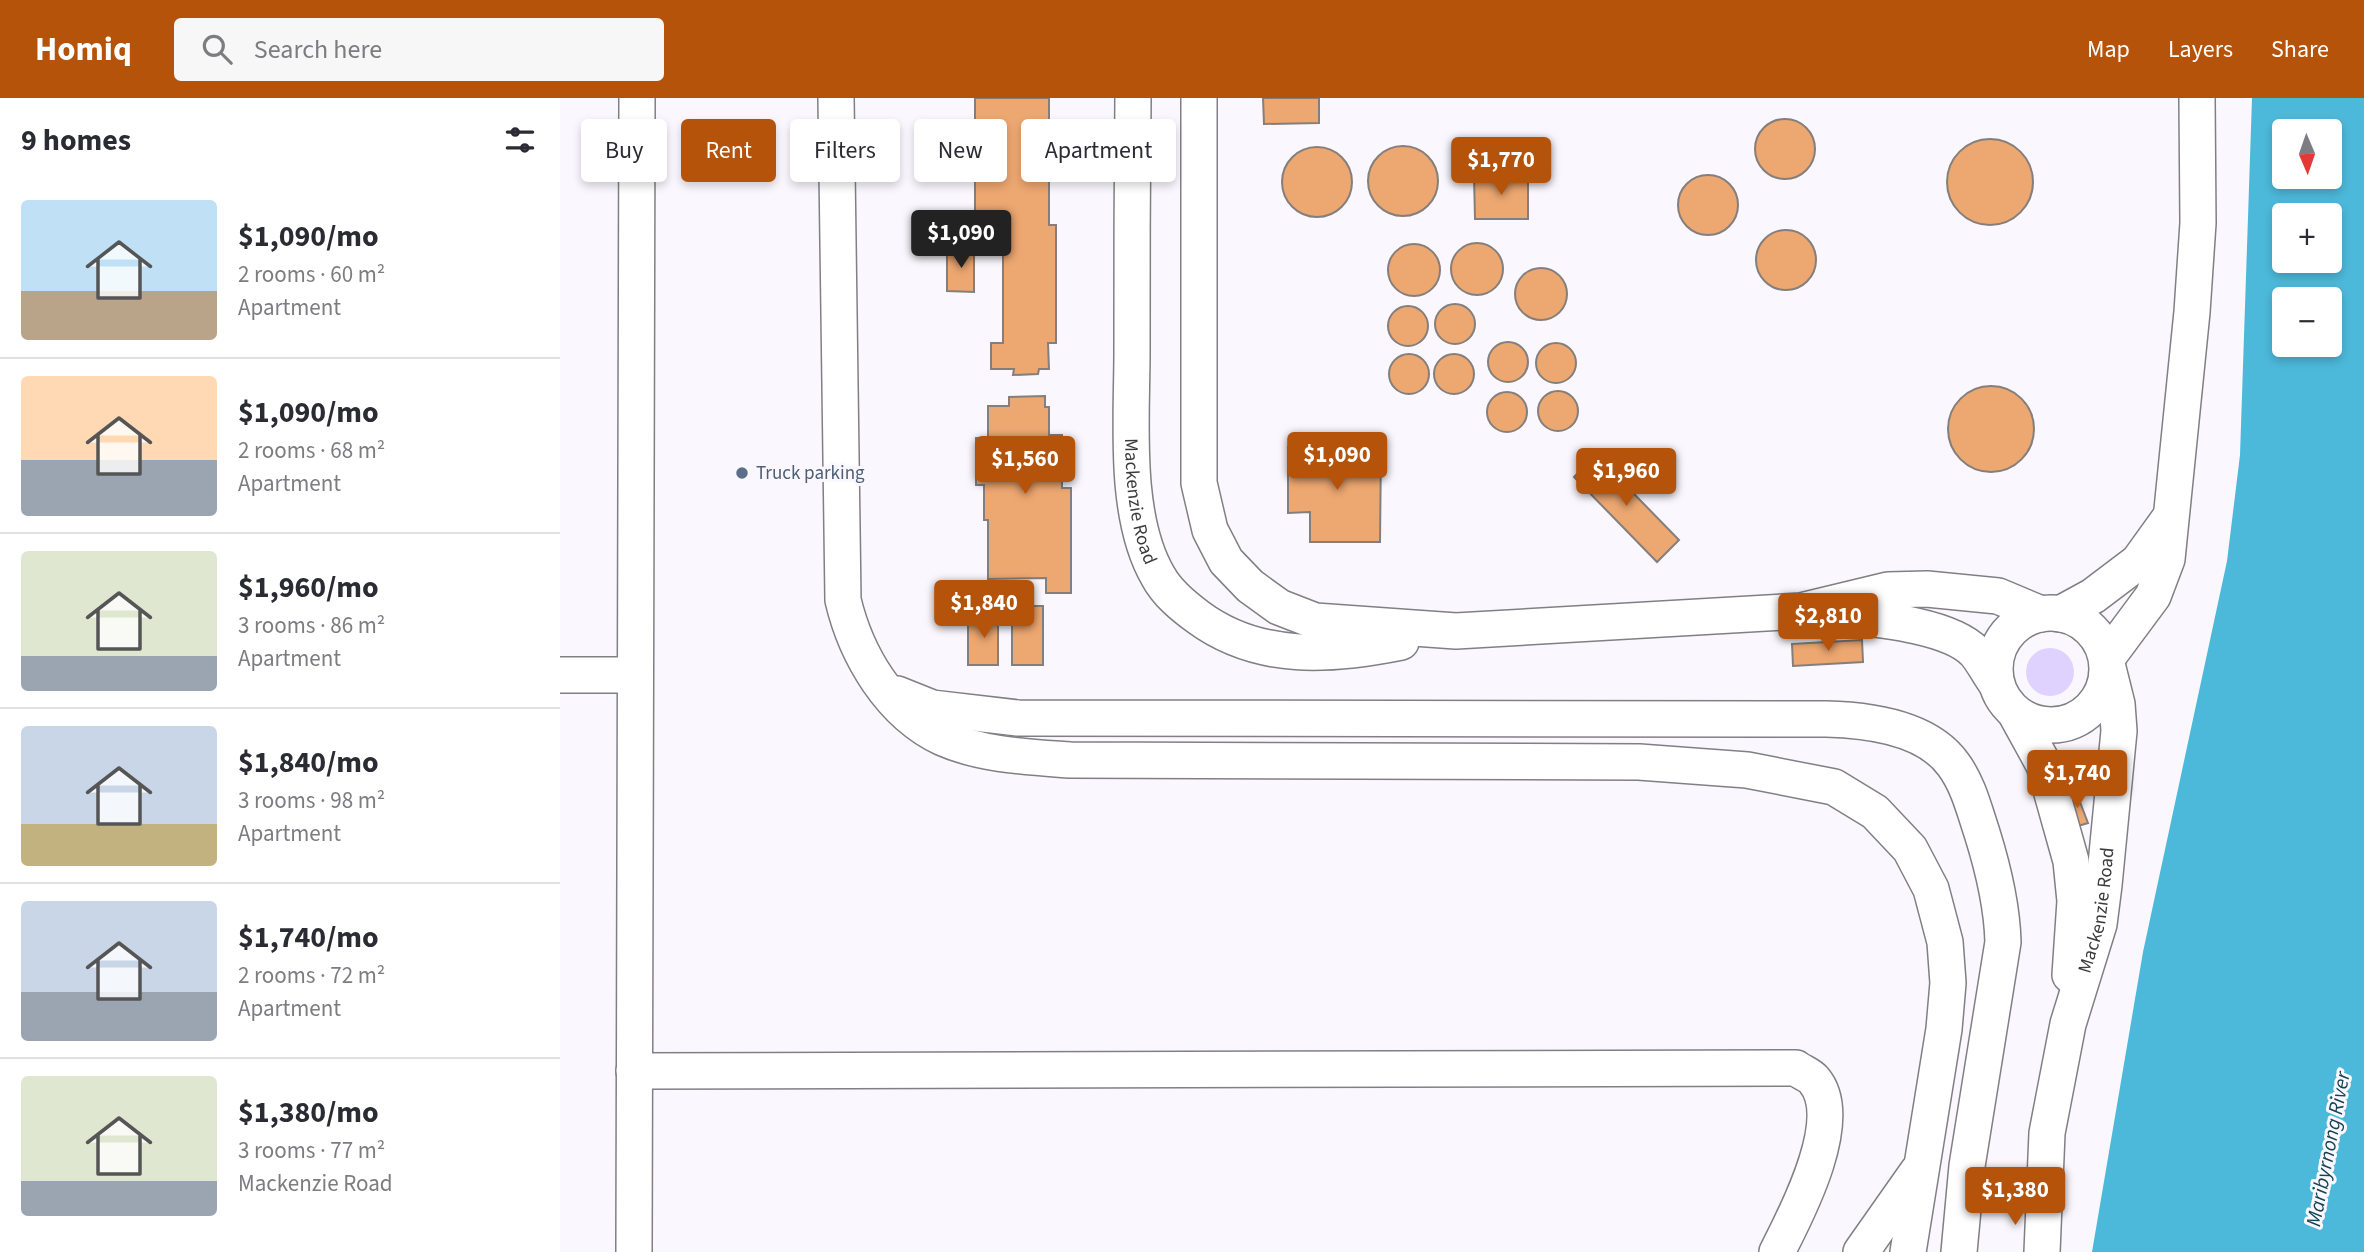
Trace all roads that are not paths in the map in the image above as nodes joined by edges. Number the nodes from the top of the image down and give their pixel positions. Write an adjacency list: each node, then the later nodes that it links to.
1 (637, 98): 12 (street)
2 (836, 98): 13 (street)
3 (1133, 98): 9 (street, Mackenzie Road)
4 (1199, 98): 9 (street, Mackenzie Road)
5 (2197, 98): 6 (street)
6 (2169, 519): 8 (street); 10 (street)
7 (1801, 611): 8 (street, Mackenzie Road); 9 (street, Mackenzie Road); 14 (street, Mackenzie Road)
8 (2051, 614): 10 (street); 14 (street)
9 (1456, 631)
10 (2107, 663): 15 (street); 16 (street, Mackenzie Road)
11 (560, 675): 12 (street)
12 (634, 675): 17 (street)
13 (881, 683): 18 (street); 28 (street)
14 (1996, 684): 15 (street)
15 (2016, 714): 16 (street, Mackenzie Road)
16 (2068, 1024): 19 (street, Mackenzie Road)
17 (634, 1072): 20 (street); 21 (street)
18 (1922, 1166): 22 (street); 23 (street); 24 (street); 25 (street); 26 (street); 27 (street)
19 (2036, 1201): 29 (street, Mackenzie Road); 30 (street, Mackenzie Road)
20 (634, 1252)
21 (1777, 1252)
22 (1861, 1252)
23 (1882, 1252)
24 (1891, 1252)
25 (1900, 1252)
26 (1908, 1252)
27 (1918, 1252)
28 (1959, 1252)
29 (2017, 1252)
30 (2042, 1252)

